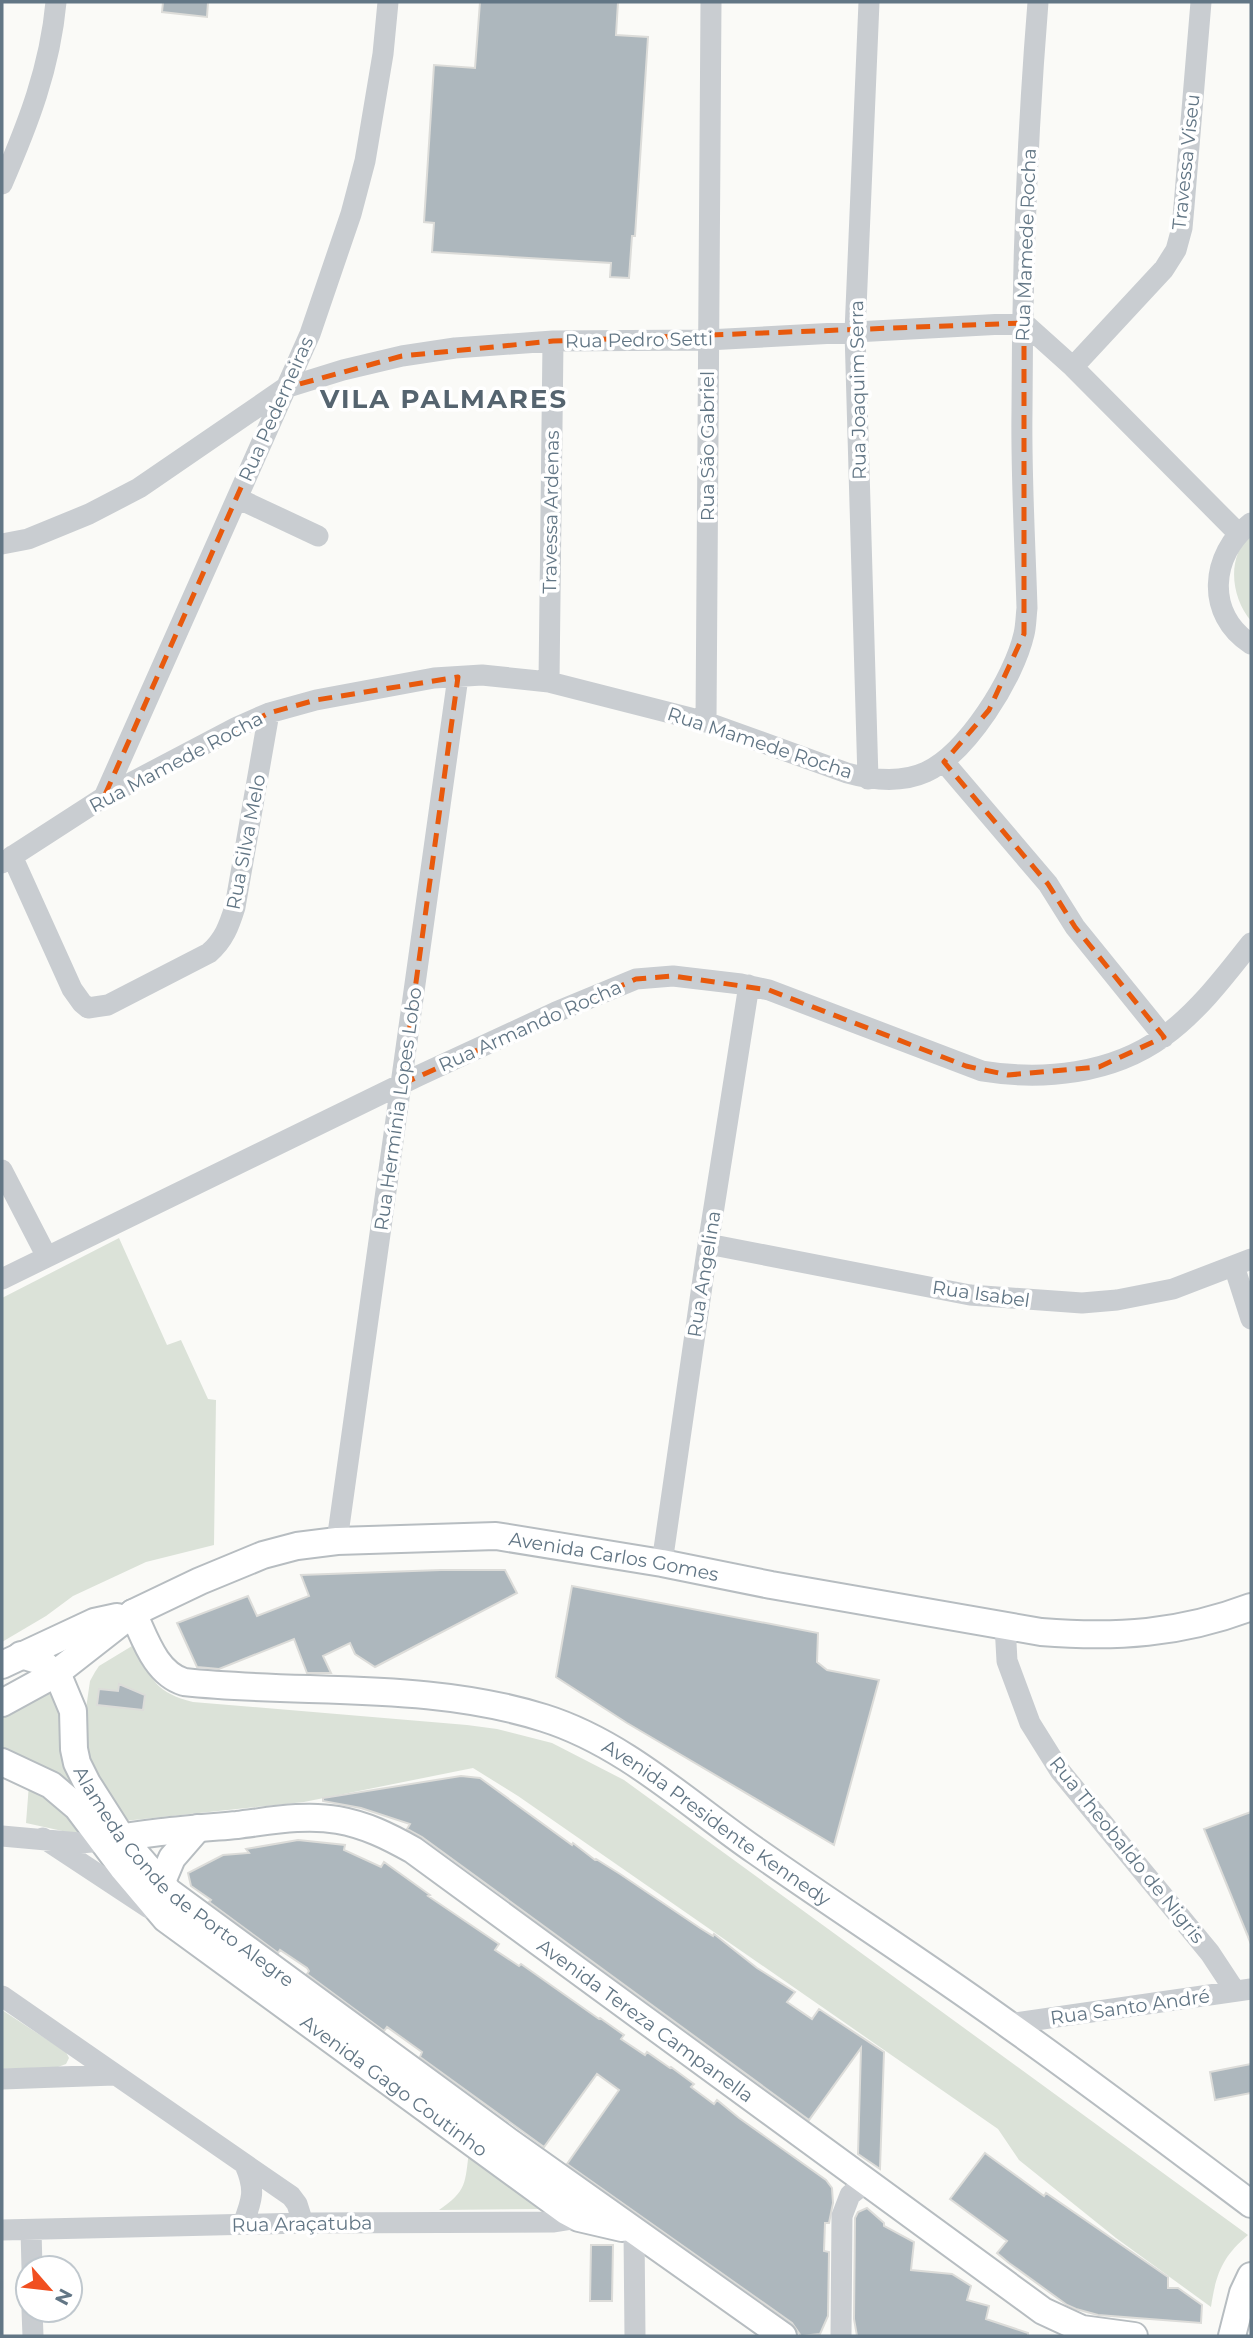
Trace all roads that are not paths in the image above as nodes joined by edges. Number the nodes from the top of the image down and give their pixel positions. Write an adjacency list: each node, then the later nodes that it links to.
1 (56, 2): 7 (street)
2 (388, 2): 13 (street, Rua Pederneiras)
3 (711, 2): 10 (street, Rua São Gabriel)
4 (869, 2): 9 (street, Rua Joaquim Serra)
5 (1038, 2): 8 (street, Rua Mamede Rocha)
6 (1201, 2): 12 (street, Travessa Viseu)
7 (2, 184)
8 (1024, 323): 9 (street, Rua Pedro Setti); 12 (street); 23 (street, Rua Mamede Rocha)
9 (855, 332): 10 (street, Rua Pedro Setti); 24 (street, Rua Joaquim Serra)
10 (707, 340): 11 (street, Rua Pedro Setti); 22 (street, Rua São Gabriel)
11 (553, 341): 13 (street, Rua Pedro Setti); 20 (street, Travessa Ardenas)
12 (1073, 367): 15 (street)
13 (285, 388): 14 (street, Rua Pederneiras); 17 (street, Rua Pedro Setti)
14 (237, 498): 16 (street); 25 (street, Rua Pederneiras)
15 (1245, 528): 18 (street)
16 (318, 536)
17 (2, 544)
18 (1251, 644)
19 (458, 677): 20 (street, Rua Mamede Rocha); 21 (street, Rua Mamede Rocha); 30 (street, Rua Hermínia Lopes Lobo)
20 (549, 682): 22 (street, Rua Mamede Rocha)
21 (269, 713): 25 (street, Rua Mamede Rocha); 26 (street, Rua Silva Melo)
22 (706, 722): 24 (street, Rua Mamede Rocha)
23 (944, 762): 24 (street, Rua Mamede Rocha); 29 (street)
24 (868, 779)
25 (104, 797): 26 (street, Rua Mamede Rocha)
26 (7, 860)
27 (1251, 943): 29 (street, Rua Armando Rocha)
28 (749, 985): 29 (street, Rua Armando Rocha); 30 (street, Rua Armando Rocha); 32 (street, Rua Angelina)
29 (1164, 1037)
30 (402, 1084): 33 (street, Rua Armando Rocha); 37 (street, Rua Hermínia Lopes Lobo)
31 (2, 1170): 33 (street)
32 (709, 1244): 34 (street, Rua Isabel); 38 (street, Rua Angelina)
33 (47, 1257): 35 (street, Rua Armando Rocha)
34 (1242, 1263): 36 (street)
35 (2, 1279)
36 (1251, 1319)
37 (337, 1541): 38 (main road, Avenida Carlos Gomes); 40 (main road, Avenida Carlos Gomes)
38 (662, 1563): 41 (main road, Avenida Carlos Gomes)
39 (1251, 1607): 41 (main road, Avenida Carlos Gomes)
40 (133, 1613): 42 (main road, Avenida Carlos Gomes); 43 (main road); 56 (main road, Avenida Presidente Kennedy)
41 (1005, 1625): 54 (street, Rua Theobaldo de Nigris)
42 (98, 1639): 44 (main road, Avenida Carlos Gomes); 46 (main road)
43 (11, 1660): 44 (main road)
44 (55, 1674): 45 (main road, Avenida Carlos Gomes); 46 (main road, Alameda Conde de Porto Alegre)
45 (5, 1702)
46 (73, 1711): 51 (main road, Alameda Conde de Porto Alegre)
47 (2, 1762): 51 (main road, Avenida Gago Coutinho)
48 (198, 1828): 51 (main road, Avenida Tereza Campanella); 52 (main road); 60 (main road, Avenida Tereza Campanella)
49 (2, 1836): 50 (street)
50 (43, 1838): 51 (street); 53 (street, Avenida Gago Coutinho)
51 (112, 1839): 52 (main road, Alameda Conde de Porto Alegre); 53 (main road, Avenida Gago Coutinho)
52 (161, 1884): 62 (main road, Alameda Conde de Porto Alegre)
53 (166, 1919): 62 (main road, Avenida Gago Coutinho)
54 (1243, 1990): 56 (street, Rua Santo André)
55 (2, 1996): 57 (street)
56 (1008, 2024): 61 (main road, Avenida Presidente Kennedy)
57 (114, 2075): 58 (street); 59 (street)
58 (2, 2079)
59 (244, 2165): 63 (street); 64 (street)
60 (866, 2182): 70 (main road, Avenida Tereza Campanella); 73 (street)
61 (1251, 2204)
62 (589, 2212): 63 (street, Rua Araçatuba); 67 (main road, Avenida Gago Coutinho)
63 (303, 2223): 64 (street, Rua Araçatuba)
64 (243, 2224): 66 (street, Rua Araçatuba)
65 (2, 2230): 66 (street, Rua Araçatuba)
66 (31, 2230): 68 (street)
67 (634, 2231): 71 (street); 72 (main road)
68 (32, 2254)
69 (1251, 2276): 74 (main road)
70 (1120, 2335)
71 (635, 2336)
72 (783, 2336)
73 (841, 2336)
74 (1232, 2336)

